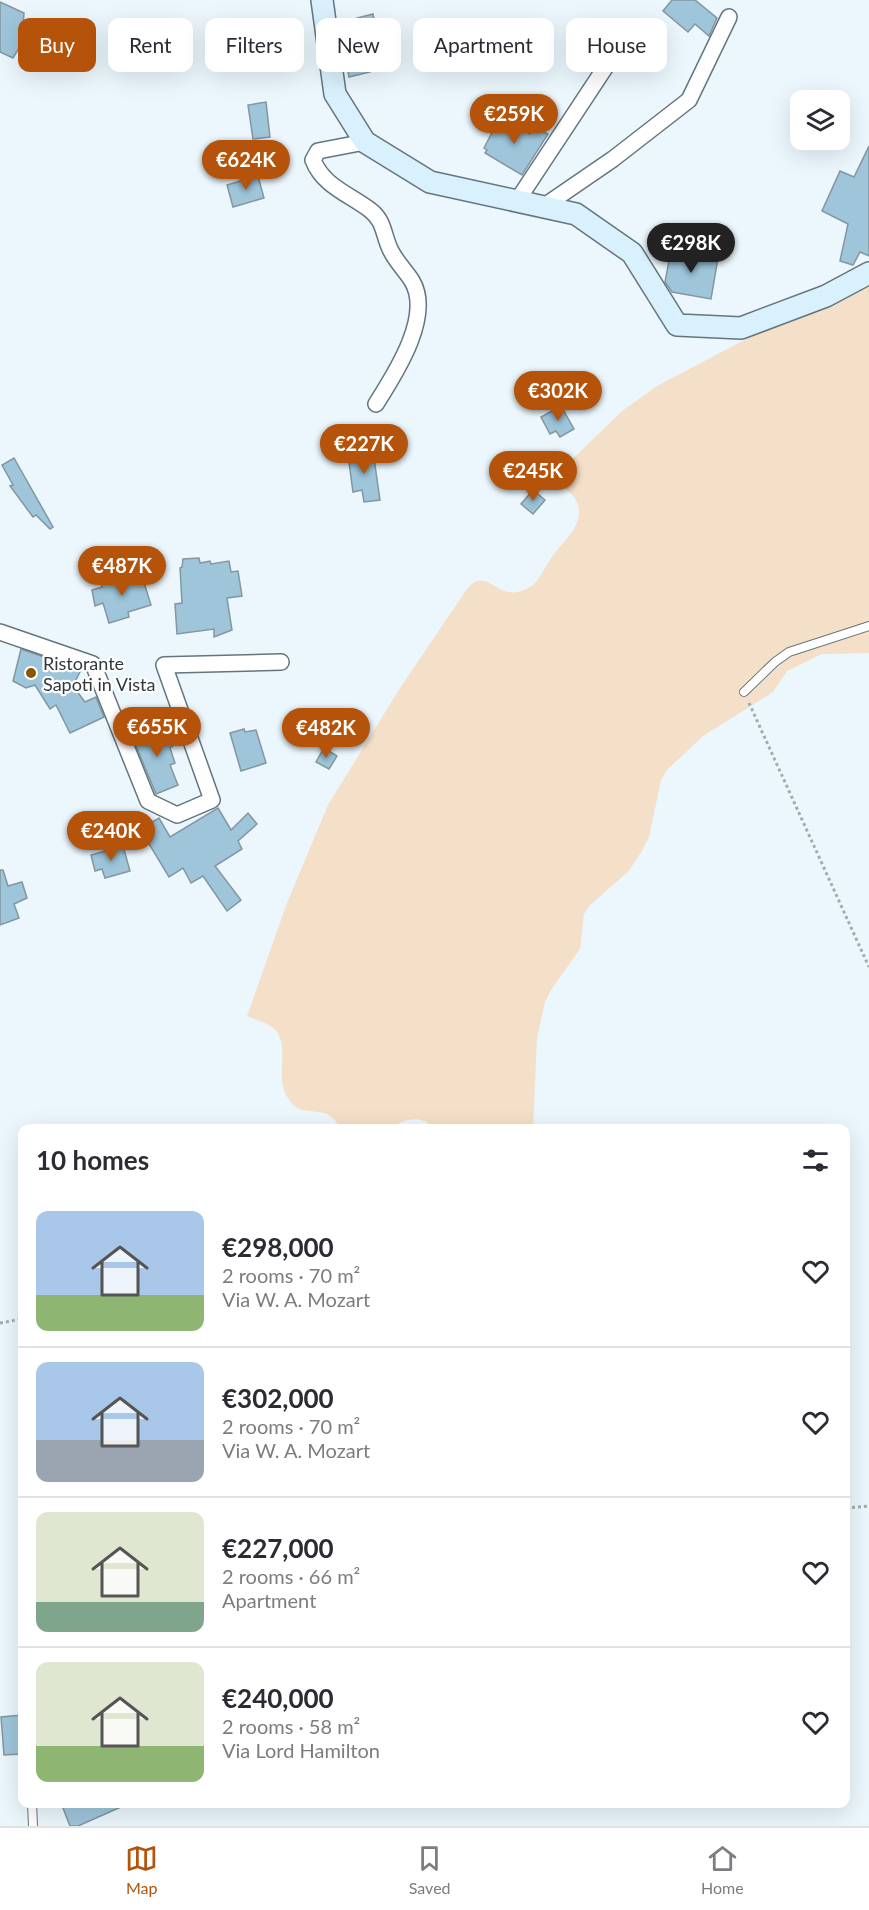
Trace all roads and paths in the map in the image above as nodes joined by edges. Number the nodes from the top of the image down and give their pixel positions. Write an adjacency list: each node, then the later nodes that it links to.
1 (322, 0): 4 (street)
2 (729, 17): 6 (street)
3 (602, 72): 5 (street)
4 (365, 142): 5 (street); 8 (street)
5 (517, 201): 6 (street)
6 (543, 207): 7 (street)
7 (869, 273)
8 (376, 404)
9 (869, 626): 12 (lane)
10 (0, 632): 11 (street)
11 (281, 662)
12 (744, 692): 13 (path)
13 (869, 967)
14 (18, 1320): 15 (path)
15 (0, 1323)
16 (869, 1506): 17 (path)
17 (850, 1508)
18 (32, 1808): 19 (lane)
19 (33, 1826)

